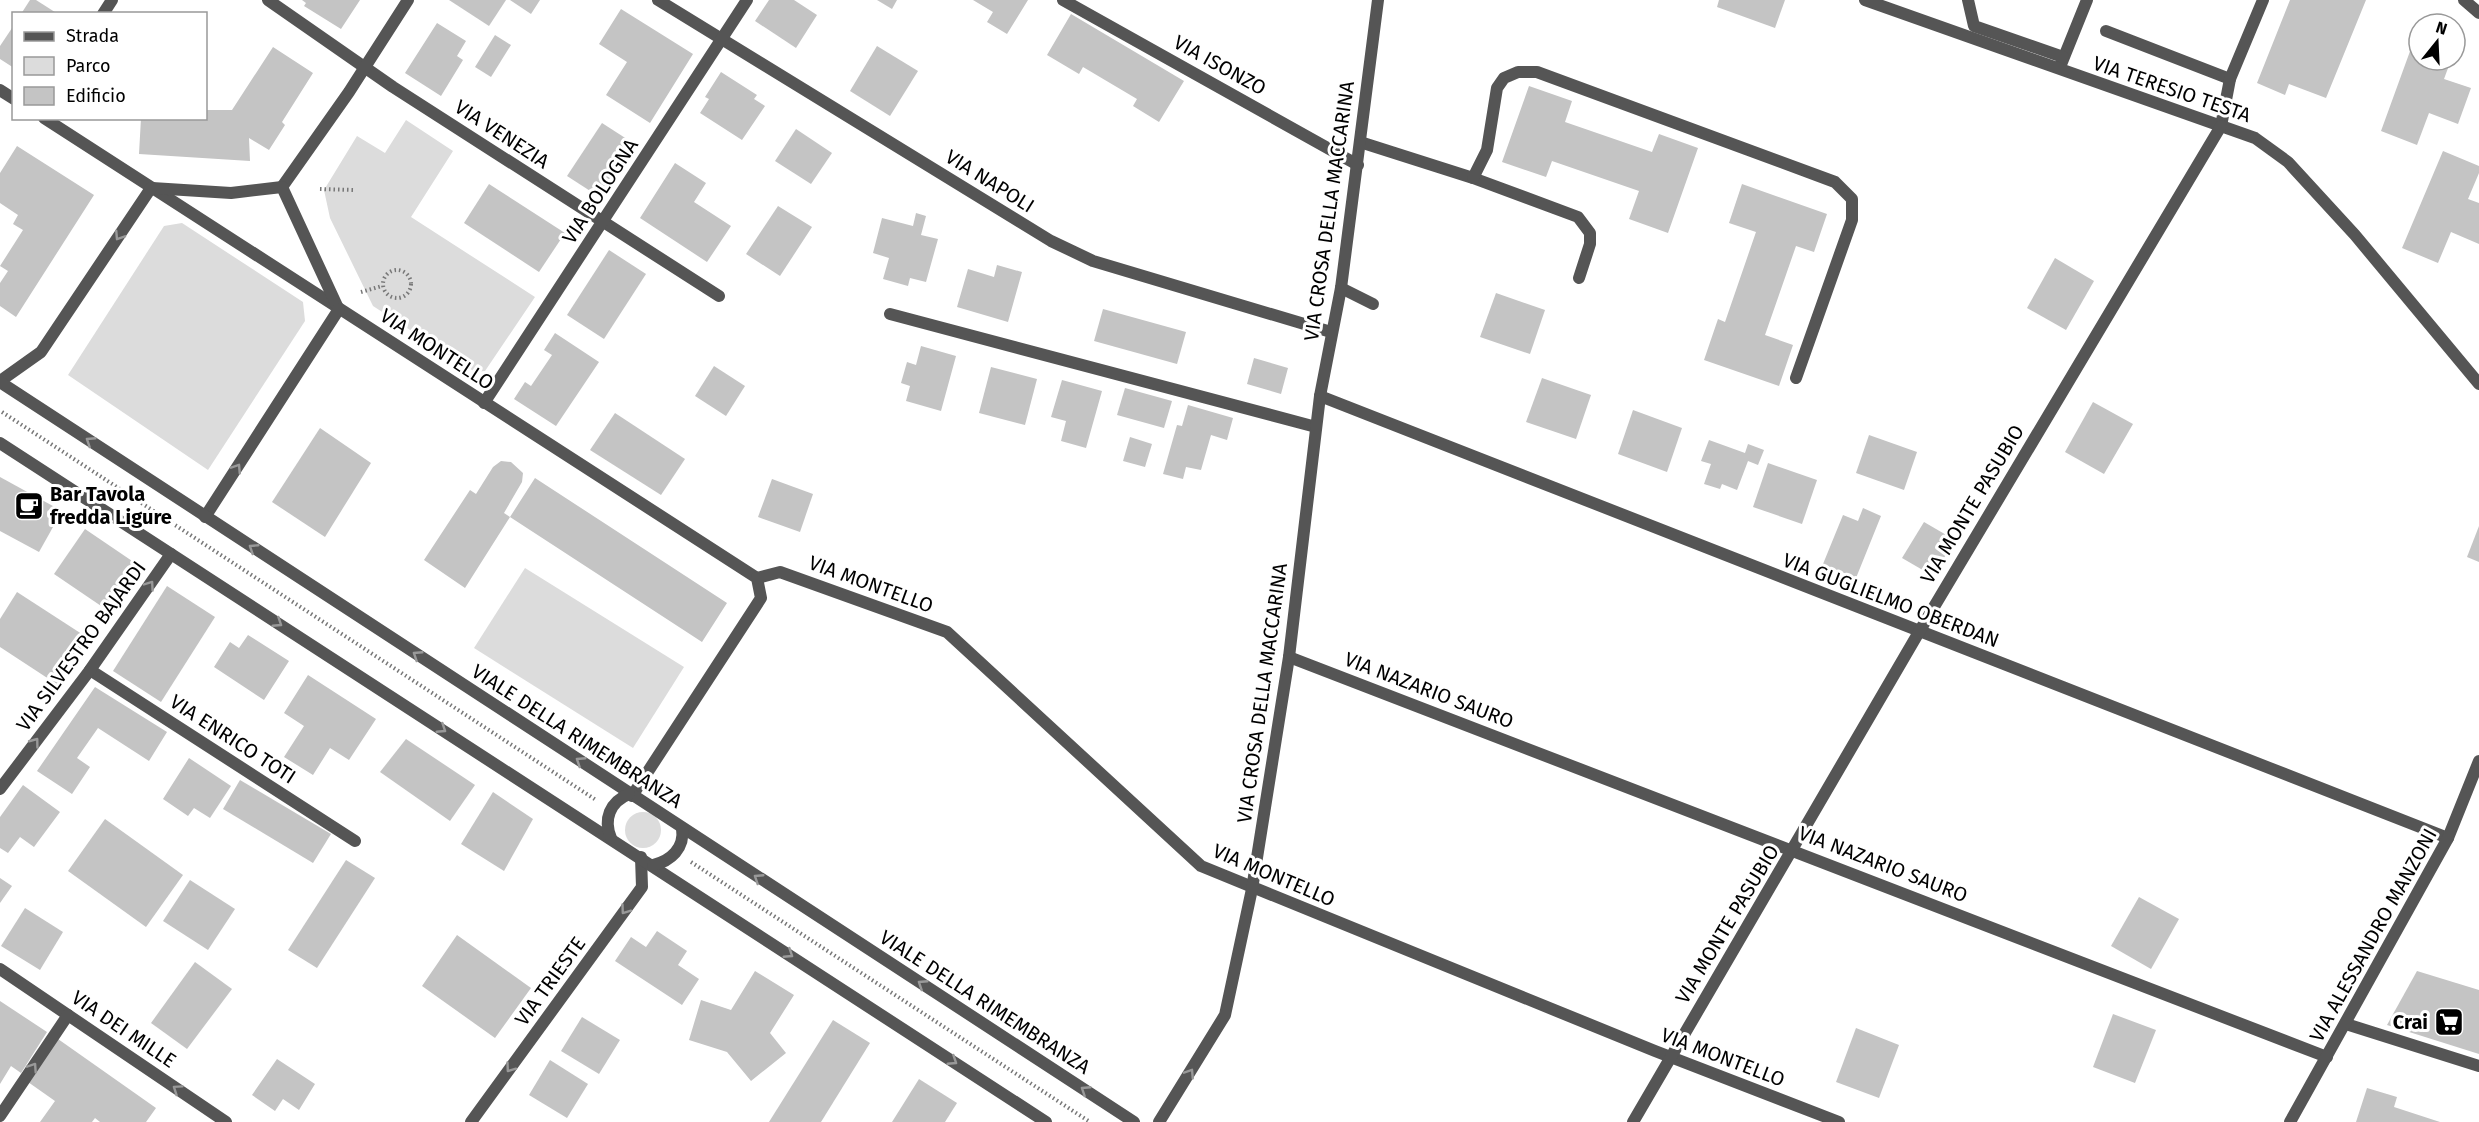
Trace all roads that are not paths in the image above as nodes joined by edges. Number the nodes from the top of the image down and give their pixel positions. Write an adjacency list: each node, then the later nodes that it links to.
1 (268, 0): 16 (street, VIA VENEZIA)
2 (408, 0): 16 (street)
3 (658, 0): 14 (street, VIA NAPOLI)
4 (747, 0): 14 (street, VIA BOLOGNA)
5 (1063, 0): 22 (street, VIA ISONZO)
6 (1378, 0): 21 (street, VIA CROSA DELLA MACCARINA)
7 (1865, 0): 17 (street, VIA TERESIO TESTA)
8 (1968, 0): 15 (street)
9 (2087, 0): 15 (street)
10 (2263, 0): 18 (street, VIA MONTE PASUBIO)
11 (2464, 0): 12 (street)
12 (2479, 13)
13 (2106, 31): 18 (street)
14 (723, 40): 26 (street, VIA BOLOGNA); 33 (street, VIA NAPOLI)
15 (2063, 57): 17 (street)
16 (366, 66): 24 (street); 26 (street, VIA VENEZIA)
17 (2059, 71): 20 (street, VIA TERESIO TESTA)
18 (2230, 79): 20 (street, VIA MONTE PASUBIO)
19 (47, 120): 25 (street, VIA MONTELLO)
20 (2221, 126): 35 (street, VIA TERESIO TESTA); 44 (street, VIA MONTE PASUBIO)
21 (1360, 142): 22 (street, VIA CROSA DELLA MACCARINA); 23 (street)
22 (1358, 165): 28 (street, VIA CROSA DELLA MACCARINA)
23 (1473, 178): 27 (street); 34 (street)
24 (282, 187): 25 (street); 31 (street)
25 (151, 188): 31 (street, VIA MONTELLO); 36 (street, one-way to 36)
26 (603, 223): 29 (street, VIA VENEZIA); 38 (street, VIA BOLOGNA)
27 (1579, 278)
28 (1341, 288): 30 (street); 33 (street, VIA CROSA DELLA MACCARINA)
29 (719, 296)
30 (1373, 304)
31 (339, 309): 38 (street, VIA MONTELLO); 41 (street, one-way to 31)
32 (890, 314): 39 (street)
33 (1331, 332): 37 (street, VIA CROSA DELLA MACCARINA)
34 (1796, 378)
35 (2479, 384)
36 (1, 385): 41 (street, VIALE DELLA RIMEMBRANZA, one-way to 36)
37 (1320, 396): 39 (street, VIA CROSA DELLA MACCARINA); 44 (street, VIA GUGLIELMO OBERDAN)
38 (484, 403): 43 (street, VIA MONTELLO)
39 (1316, 428): 45 (street, VIA CROSA DELLA MACCARINA)
40 (0, 443): 42 (street)
41 (205, 517): 49 (street, VIALE DELLA RIMEMBRANZA, one-way to 41)
42 (171, 554): 46 (street, VIA SILVESTRO BAJARDI, one-way to 42); 51 (street, one-way to 51)
43 (757, 578): 49 (street); 57 (street, VIA MONTELLO)
44 (1919, 632): 52 (street, VIA GUGLIELMO OBERDAN); 54 (street, VIA MONTE PASUBIO)
45 (1289, 657): 54 (street, VIA NAZARIO SAURO); 57 (street, VIA CROSA DELLA MACCARINA)
46 (90, 670): 48 (street, VIA SILVESTRO BAJARDI, one-way to 46); 53 (street, VIA ENRICO TOTI)
47 (2479, 761): 52 (street, VIA ALESSANDRO MANZONI)
48 (0, 789)
49 (630, 795): 50 (street, VIALE DELLA RIMEMBRANZA); 51 (street)
50 (682, 828): 56 (street); 68 (street, VIALE DELLA RIMEMBRANZA, one-way to 50)
51 (611, 838): 55 (street)
52 (2448, 838): 60 (street, VIA ALESSANDRO MANZONI)
53 (355, 841)
54 (1793, 849): 61 (street, VIA MONTE PASUBIO); 62 (street, VIA NAZARIO SAURO)
55 (641, 857): 56 (street); 66 (street, VIA TRIESTE, one-way to 66)
56 (653, 865): 67 (street, one-way to 67)
57 (1252, 889): 61 (street, VIA MONTELLO); 69 (street, VIA CROSA DELLA MACCARINA, one-way to 57)
58 (0, 969): 59 (street, VIA DEI MILLE)
59 (68, 1015): 64 (street, one-way to 59); 65 (street, VIA DEI MILLE, one-way to 59)
60 (2346, 1024): 62 (street, VIA ALESSANDRO MANZONI); 63 (street)
61 (1671, 1057): 70 (street, VIA MONTE PASUBIO); 71 (street, VIA MONTELLO)
62 (2328, 1058): 72 (street, VIA ALESSANDRO MANZONI)
63 (2479, 1066)
64 (0, 1116)
65 (226, 1122)
66 (471, 1122)
67 (1046, 1122)
68 (1134, 1122)
69 (1159, 1122)
70 (1633, 1122)
71 (1839, 1122)
72 (2290, 1122)

